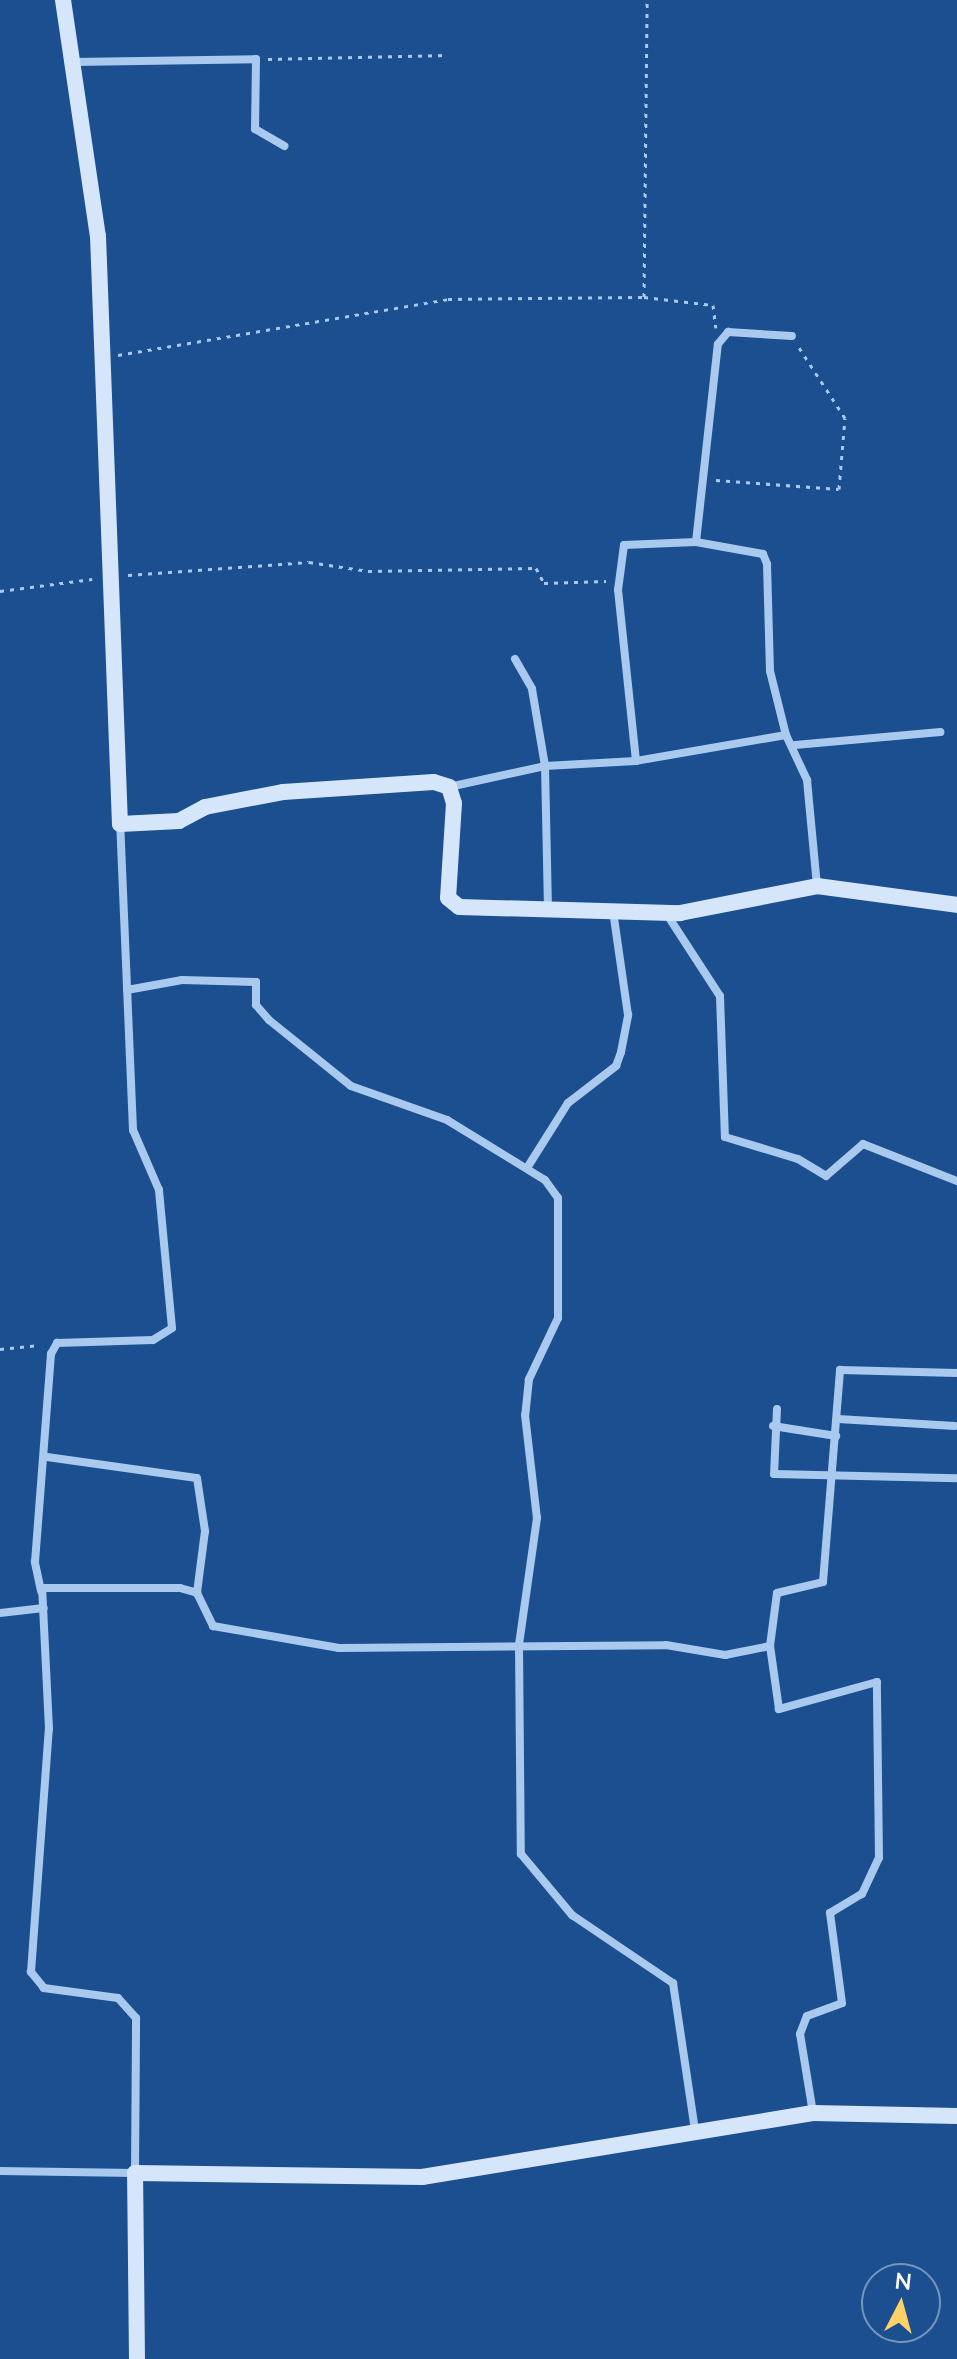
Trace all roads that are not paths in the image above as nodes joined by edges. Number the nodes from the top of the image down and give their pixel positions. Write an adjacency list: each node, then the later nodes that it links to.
1 (63, 0): 2 (street)
2 (72, 62): 3 (street); 13 (street)
3 (285, 146)
4 (792, 336): 5 (street)
5 (696, 542): 8 (street); 10 (street)
6 (515, 659): 11 (street)
7 (940, 732): 9 (street)
8 (786, 735): 9 (street); 10 (street)
9 (795, 745): 14 (street)
10 (636, 761): 11 (street)
11 (545, 766): 12 (street); 17 (street)
12 (449, 787): 13 (street); 17 (street)
13 (120, 824): 19 (street)
14 (817, 886): 15 (street); 18 (street)
15 (957, 905)
16 (612, 906): 17 (street); 18 (street); 20 (street)
17 (548, 907)
18 (666, 913): 21 (street)
19 (127, 990): 20 (street); 28 (street)
20 (527, 1168): 34 (street)
21 (957, 1181)
22 (957, 1373): 24 (street)
23 (777, 1409): 25 (street)
24 (838, 1419): 26 (street); 27 (street)
25 (773, 1426): 27 (street); 29 (street)
26 (955, 1426)
27 (836, 1436): 29 (street)
28 (47, 1457): 31 (street); 32 (street)
29 (832, 1477): 30 (street); 35 (street)
30 (957, 1478)
31 (197, 1593): 32 (street); 34 (street)
32 (45, 1611): 33 (street); 40 (street)
33 (0, 1613)
34 (519, 1645): 35 (street); 38 (street)
35 (770, 1646): 36 (street)
36 (813, 2113): 37 (street); 38 (street)
37 (957, 2116)
38 (695, 2131): 40 (street)
39 (0, 2171): 40 (street)
40 (135, 2173): 41 (street)
41 (137, 2359)

